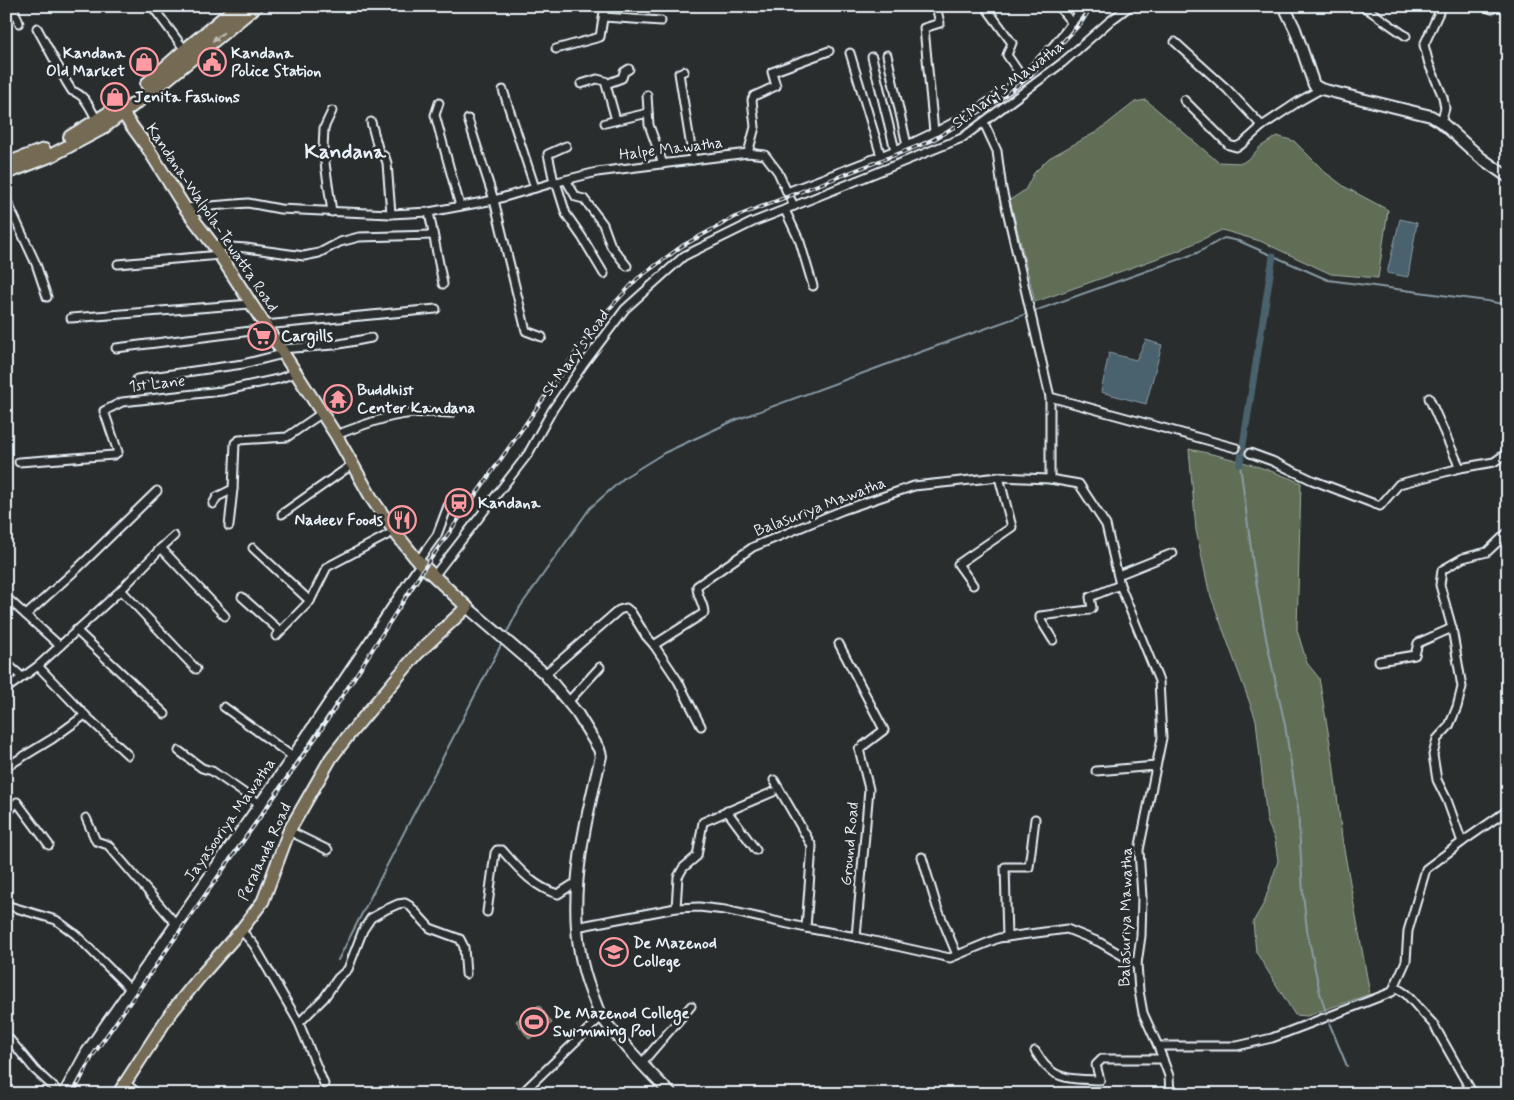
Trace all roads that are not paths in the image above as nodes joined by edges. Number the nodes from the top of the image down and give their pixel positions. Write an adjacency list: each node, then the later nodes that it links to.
1 (13, 6): 16 (street)
2 (152, 6): 22 (street)
3 (238, 6): 22 (highway)
4 (256, 6): 37 (highway, one-way to 37)
5 (605, 6): 14 (street)
6 (936, 6): 48 (street)
7 (985, 6): 29 (street)
8 (1058, 6): 17 (street)
9 (1084, 6): 17 (street)
10 (1130, 6): 46 (street, St.Mary's Mawatha)
11 (1284, 6): 32 (street)
12 (1363, 6): 19 (street)
13 (1442, 6): 44 (street)
14 (604, 17): 15 (street); 21 (street)
15 (661, 21)
16 (20, 23)
17 (1072, 23): 29 (street)
18 (37, 28): 41 (street)
19 (1406, 36)
20 (1175, 42): 47 (street)
21 (556, 49)
22 (184, 50): 37 (highway)
23 (829, 51): 52 (street)
24 (850, 52): 53 (street)
25 (887, 55): 49 (street)
26 (872, 57): 51 (street)
27 (629, 69): 31 (street)
28 (684, 71): 54 (street)
29 (1022, 77): 48 (street)
30 (581, 84): 31 (street)
31 (606, 84): 42 (street)
32 (1322, 89): 44 (street); 47 (street)
33 (503, 90): 60 (street)
34 (647, 95): 39 (street)
35 (1184, 100): 47 (street)
36 (439, 103): 64 (street)
37 (120, 110): 41 (highway); 56 (highway); 66 (main road, Kandana-Walpola-Tewatta Road)
38 (332, 110): 68 (street)
39 (648, 113): 42 (street); 55 (street)
40 (468, 119): 63 (street)
41 (97, 120): 56 (highway)
42 (616, 120): 45 (street)
43 (371, 122): 70 (street)
44 (1441, 122): 57 (street)
45 (605, 123)
46 (984, 123): 65 (street, St.Mary's Mawatha); 89 (street)
47 (1262, 126)
48 (934, 132): 49 (street)
49 (907, 145): 51 (street)
50 (566, 146): 59 (street)
51 (895, 150): 53 (street)
52 (748, 153): 54 (street, Halpe Mawatha); 61 (street, Halpe Mawatha)
53 (881, 156): 61 (street)
54 (693, 160): 55 (street, Halpe Mawatha)
55 (663, 164): 58 (street, Halpe Mawatha)
56 (7, 167)
57 (1508, 177)
58 (566, 180): 59 (street, Halpe Mawatha); 74 (street)
59 (555, 182): 60 (street, Halpe Mawatha); 75 (street)
60 (535, 188): 63 (street, Halpe Mawatha)
61 (787, 192): 65 (street)
62 (6, 199): 78 (street)
63 (494, 200): 64 (street, Halpe Mawatha); 83 (street)
64 (460, 206): 69 (street, Halpe Mawatha)
65 (794, 206): 67 (street, St Mary's Road)
66 (185, 208): 68 (street, Halpe Mawatha); 72 (main road, Kandana-Walpola-Tewatta Road)
67 (786, 210): 77 (street); 116 (street, St Mary's Road)
68 (332, 212): 70 (street, Halpe Mawatha)
69 (429, 212): 70 (street, Halpe Mawatha); 71 (street)
70 (391, 214)
71 (433, 234): 72 (street); 76 (street)
72 (217, 251): 73 (street); 79 (main road, Kandana-Walpola-Tewatta Road)
73 (118, 264)
74 (627, 266)
75 (604, 274)
76 (443, 284)
77 (813, 286)
78 (47, 297)
79 (250, 304): 81 (street); 82 (main road, Kandana-Walpola-Tewatta Road)
80 (436, 309): 82 (street)
81 (71, 318)
82 (265, 327): 85 (street); 86 (main road, Kandana-Walpola-Tewatta Road)
83 (542, 337)
84 (371, 338): 86 (street)
85 (116, 348)
86 (281, 352): 87 (main road, Kandana-Walpola-Tewatta Road); 88 (street)
87 (295, 373): 91 (main road, Kandana-Walpola-Tewatta Road); 97 (street, 1st Lane)
88 (137, 379)
89 (1050, 397): 94 (street); 101 (street)
90 (1429, 398): 99 (street)
91 (322, 413): 93 (main road, Kandana-Walpola-Tewatta Road); 103 (street)
92 (451, 413): 93 (street)
93 (336, 436): 98 (main road, Kandana-Walpola-Tewatta Road)
94 (1236, 448)
95 (1508, 452): 99 (street)
96 (1250, 453): 99 (street)
97 (20, 462)
98 (353, 464): 106 (street); 108 (main road, Kandana-Walpola-Tewatta Road)
99 (1460, 468)
100 (999, 477): 101 (street, Balasuriya Mawatha); 118 (street); 130 (street, Balasuriya Mawatha)
101 (1050, 479): 115 (street, Balasuriya Mawatha)
102 (157, 490): 124 (street)
103 (233, 490): 104 (street); 107 (street)
104 (213, 504)
105 (448, 506): 114 (street)
106 (282, 514)
107 (230, 526)
108 (395, 531): 114 (main road, Kandana-Walpola-Tewatta Road); 122 (street)
109 (1508, 532): 126 (street)
110 (174, 536): 111 (street)
111 (161, 548): 119 (street); 125 (street)
112 (253, 548): 122 (street)
113 (1173, 553): 115 (street)
114 (420, 563): 116 (main road, Kandana-Walpola-Tewatta Road); 147 (street, Jayasooriya Mawatha)
115 (1118, 575): 117 (street, Balasuriya Mawatha)
116 (434, 576): 123 (main road, Kandana-Walpola-Tewatta Road)
117 (1120, 584): 128 (street); 148 (street, Balasuriya Mawatha)
118 (974, 585)
119 (121, 590): 127 (street); 136 (street)
120 (6, 596): 124 (street)
121 (242, 597): 122 (street)
122 (310, 601)
123 (467, 607): 137 (street); 159 (main road, Peralanda Road)
124 (26, 615): 131 (street)
125 (225, 616)
126 (1452, 628): 132 (street); 160 (street)
127 (76, 630): 131 (street); 142 (street)
128 (1053, 640)
129 (839, 644): 173 (street, Ground Road)
130 (654, 645): 137 (street); 144 (street)
131 (57, 649): 134 (street)
132 (1379, 662)
133 (6, 663): 138 (street)
134 (38, 666): 138 (street); 143 (street)
135 (600, 667): 140 (street)
136 (196, 669)
137 (545, 674): 140 (street)
138 (22, 677): 139 (street)
139 (6, 689)
140 (568, 702): 165 (street)
141 (224, 707): 147 (street)
142 (165, 714)
143 (85, 715): 146 (street); 149 (street)
144 (700, 726)
145 (180, 751): 153 (street)
146 (128, 755)
147 (293, 757): 153 (street, Jayasooriya Mawatha)
148 (1156, 766): 150 (street); 176 (street, Balasuriya Mawatha)
149 (6, 767)
150 (1096, 771)
151 (774, 780): 171 (street)
152 (773, 792): 154 (street)
153 (260, 804): 169 (street, Jayasooriya Mawatha)
154 (728, 810): 163 (street); 167 (street)
155 (1508, 810): 160 (street)
156 (6, 814): 161 (street)
157 (86, 818): 169 (street)
158 (1035, 819): 174 (street)
159 (289, 831): 162 (street); 172 (main road, Peralanda Road)
160 (1462, 842): 178 (street)
161 (48, 845)
162 (328, 850)
163 (756, 850)
164 (922, 857): 175 (street)
165 (577, 884): 168 (street); 170 (street)
166 (6, 905): 179 (street)
167 (676, 908): 170 (street); 171 (street)
168 (487, 912)
169 (176, 924): 179 (street, Jayasooriya Mawatha)
170 (576, 927): 181 (street)
171 (806, 928): 173 (street)
172 (241, 930): 182 (street); 188 (main road, Peralanda Road)
173 (856, 937): 175 (street)
174 (1007, 937): 175 (street); 176 (street)
175 (957, 955)
176 (1137, 964): 184 (street, Balasuriya Mawatha)
177 (466, 974): 182 (street)
178 (1395, 987): 184 (street); 196 (street)
179 (130, 990): 190 (street, Jayasooriya Mawatha)
180 (691, 1006): 187 (street)
181 (601, 1017): 187 (street); 193 (street)
182 (299, 1023): 189 (street)
183 (6, 1035): 190 (street)
184 (1158, 1046): 186 (street, Balasuriya Mawatha)
185 (1035, 1051): 186 (street)
186 (1163, 1059): 195 (street, Balasuriya Mawatha)
187 (642, 1064): 194 (street)
188 (125, 1083): 191 (main road, Peralanda Road); 192 (street)
189 (324, 1084)
190 (62, 1094)
191 (118, 1094)
192 (139, 1094)
193 (521, 1094)
194 (671, 1094)
195 (1170, 1094)
196 (1473, 1094)

